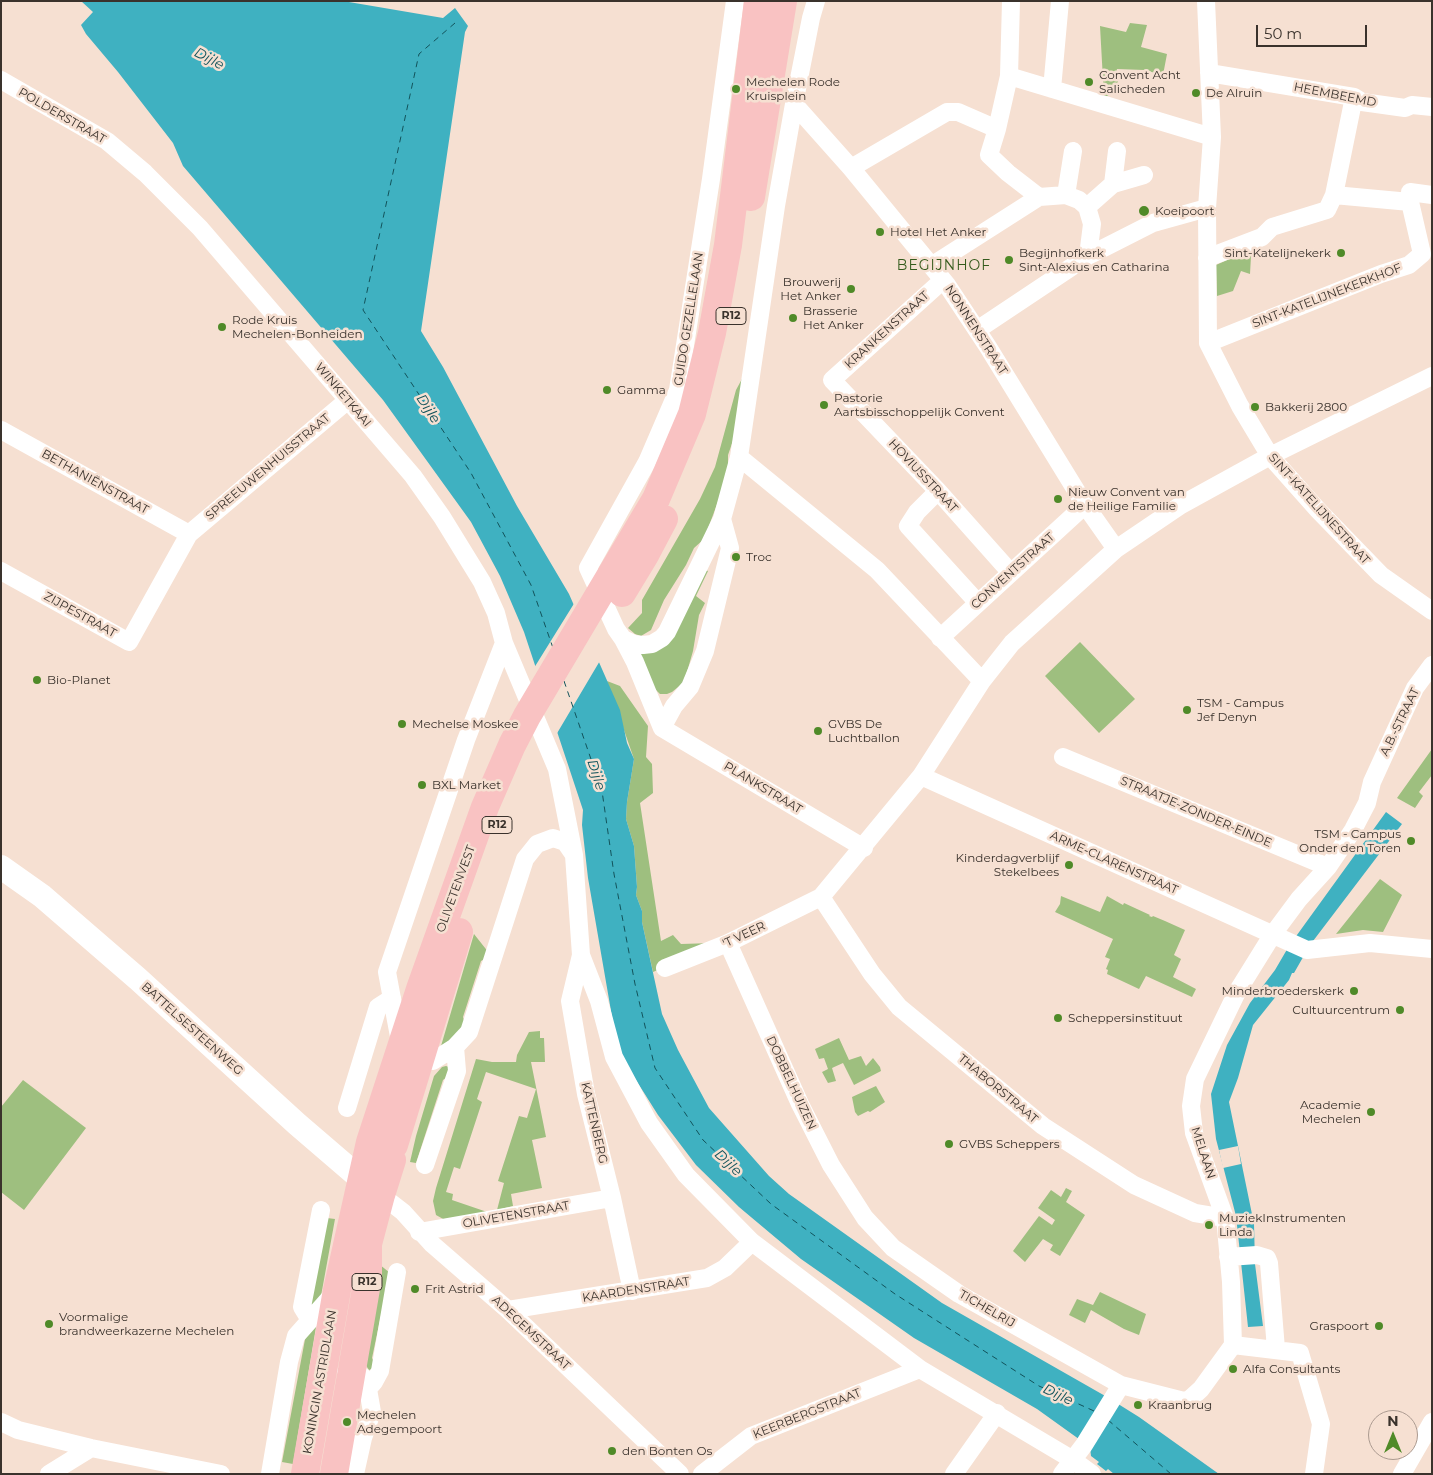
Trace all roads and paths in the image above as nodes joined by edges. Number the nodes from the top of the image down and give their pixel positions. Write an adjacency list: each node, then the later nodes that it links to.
1 (816, 1): 6 (street)
2 (1011, 1): 8 (street)
3 (1060, 1): 10 (street)
4 (1206, 1): 7 (street, SINT-KATELIJNESTRAAT)
5 (756, 7): 6 (street); 48 (main road, GUIDO GEZELLELAAN / R12); 52 (street, GUIDO GEZELLELAAN)
6 (811, 18): 12 (street)
7 (1209, 73): 11 (street, HEEMBEEMD); 15 (street, SINT-KATELIJNESTRAAT)
8 (1009, 76): 10 (street); 14 (street)
9 (1, 80): 19 (street, POLDERSTRAAT)
10 (1052, 89): 15 (street)
11 (1354, 97): 13 (street, HEEMBEEMD); 23 (street)
12 (794, 104): 18 (street, NONNENSTRAAT); 40 (street)
13 (1432, 107)
14 (997, 129): 18 (street); 25 (street)
15 (1212, 137): 28 (street, SINT-KATELIJNESTRAAT)
16 (1117, 151): 21 (street)
17 (1073, 152): 22 (street)
18 (851, 168): 31 (street, NONNENSTRAAT)
19 (145, 173): 37 (street, WINKETKAAI)
20 (1144, 175): 21 (street)
21 (1113, 184): 27 (street)
22 (1066, 195): 25 (street); 27 (street)
23 (1334, 195): 26 (street); 30 (street)
24 (1432, 195): 26 (street)
25 (1039, 197): 31 (street)
26 (1410, 197): 34 (street, SINT-KATELIJNEKERKHOF)
27 (1087, 207): 29 (street)
28 (1207, 208): 29 (street); 30 (street, SINT-KATELIJNESTRAAT)
29 (1088, 256): 33 (street)
30 (1207, 258): 34 (street, SINT-KATELIJNESTRAAT)
31 (931, 266): 32 (street, NONNENSTRAAT)
32 (943, 280): 33 (street, NONNENSTRAAT); 36 (street, KRANKENSTRAAT)
33 (977, 330): 42 (street, NONNENSTRAAT)
34 (1208, 343): 39 (street, SINT-KATELIJNESTRAAT)
35 (1432, 376): 39 (street)
36 (832, 380): 41 (street, HOVIUSSTRAAT)
37 (348, 400): 44 (street, SPREEUWENHUISSTRAAT); 53 (street, WINKETKAAI)
38 (1, 430): 44 (street, BETHANIËNSTRAAT)
39 (1270, 456): 45 (street); 50 (street, SINT-KATELIJNESTRAAT)
40 (739, 457): 43 (street); 51 (street)
41 (938, 491): 47 (street, HOVIUSSTRAAT); 49 (street)
42 (1085, 505): 45 (street, NONNENSTRAAT); 47 (street, CONVENTSTRAAT)
43 (722, 519): 52 (street); 56 (street)
44 (189, 534): 46 (street, ZIJPESTRAAT)
45 (1116, 549): 55 (street)
46 (1, 572)
47 (1011, 573): 49 (street, CONVENTSTRAAT)
48 (614, 588): 71 (main road, OLIVETENVEST / R12)
49 (978, 603): 51 (street, CONVENTSTRAAT)
50 (1432, 611)
51 (940, 638): 55 (street)
52 (623, 639): 56 (street, GUIDO GEZELLELAAN)
53 (504, 643): 60 (street); 69 (street, OLIVETENVEST)
54 (1432, 665): 62 (street, A.B.-STRAAT)
55 (982, 681): 58 (street)
56 (662, 728): 59 (street, PLANKSTRAAT)
57 (1063, 757): 62 (street, STRAATJE-ZONDER-EINDE)
58 (921, 776): 59 (street); 64 (street, ARME-CLARENSTRAAT)
59 (864, 848): 63 (street)
60 (574, 855): 67 (street); 70 (street)
61 (1, 867): 75 (main road, BATTELSESTEENWEG)
62 (1328, 868): 64 (street, MELAAN)
63 (821, 897): 65 (street, 'T VEER); 79 (street, THABORSTRAAT)
64 (1272, 934): 66 (street, ARME-CLARENSTRAAT); 79 (street, MELAAN)
65 (728, 943): 68 (street, 'T VEER); 78 (street, DOBBELHUIZEN)
66 (1432, 949)
67 (581, 955): 76 (street, KATTENBERG); 81 (street)
68 (665, 968)
69 (392, 998): 71 (street, OLIVETENVEST); 72 (street)
70 (455, 1048): 71 (street); 74 (street)
71 (411, 1052): 73 (main road, OLIVETENVEST / R12)
72 (346, 1108)
73 (385, 1149): 75 (main road, KONINGIN ASTRIDLAAN / R12)
74 (425, 1165)
75 (371, 1188): 80 (street, ADEGEMSTRAAT); 84 (main road, KONINGIN ASTRIDLAAN / R12); 92 (main road, KONINGIN ASTRIDLAAN / R12)
76 (612, 1198): 80 (street, OLIVETENSTRAAT); 85 (street, KATTENBERG)
77 (321, 1210): 87 (street, KONINGIN ASTRIDLAAN)
78 (865, 1218): 93 (street, TICHELRIJ)
79 (1225, 1218): 82 (street, MELAAN)
80 (419, 1232): 86 (street, ADEGEMSTRAAT)
81 (752, 1242): 85 (street, KAARDENSTRAAT); 90 (street)
82 (1242, 1257): 88 (street, MELAAN); 89 (street)
83 (398, 1272): 92 (street, KONINGIN ASTRIDLAAN)
84 (337, 1290): 87 (street, KONINGIN ASTRIDLAAN); 91 (main road, KONINGIN ASTRIDLAAN / R12)
85 (632, 1291): 86 (street, KAARDENSTRAAT)
86 (508, 1310): 105 (street, ADEGEMSTRAAT)
87 (310, 1320): 101 (street, KONINGIN ASTRIDLAAN)
88 (1232, 1345): 89 (street); 93 (street, TICHELRIJ)
89 (1276, 1349): 110 (street)
90 (920, 1368): 94 (street); 106 (street, KEERBERGSTRAAT)
91 (321, 1378): 92 (street); 102 (main road, KONINGIN ASTRIDLAAN / R12)
92 (360, 1380): 103 (main road, KONINGIN ASTRIDLAAN / R12); 104 (street, KONINGIN ASTRIDLAAN)
93 (1117, 1391): 98 (street)
94 (997, 1413): 98 (street); 107 (street)
95 (1, 1422): 97 (street)
96 (1432, 1422): 111 (street)
97 (91, 1448): 99 (street); 100 (street)
98 (1073, 1460): 108 (street); 109 (street)
99 (49, 1474)
100 (221, 1474)
101 (270, 1474)
102 (305, 1474)
103 (334, 1474)
104 (356, 1474)
105 (680, 1474)
106 (702, 1474)
107 (954, 1474)
108 (1062, 1474)
109 (1092, 1474)
110 (1314, 1474)
111 (1402, 1474)

